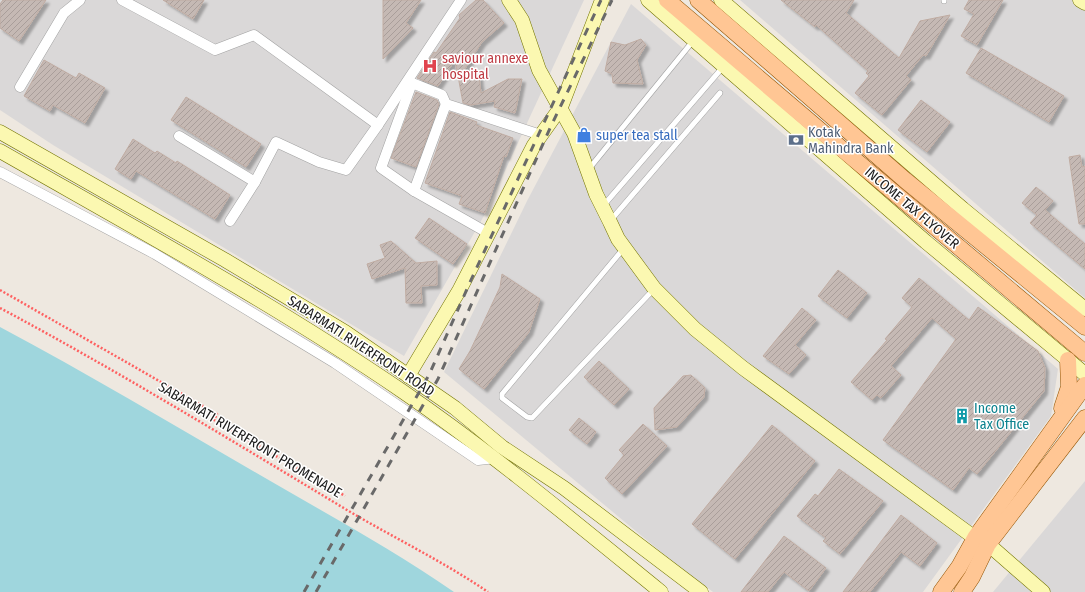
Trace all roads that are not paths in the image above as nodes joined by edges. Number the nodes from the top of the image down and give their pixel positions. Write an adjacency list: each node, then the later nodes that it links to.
1 (80, 0): 14 (street)
2 (122, 0): 18 (street)
3 (461, 0): 18 (street)
4 (509, 0): 17 (main road)
5 (602, 0): 17 (main road)
6 (648, 0): 12 (main road)
7 (668, 0): 35 (main road, INCOME TAX FLYOVER)
8 (698, 0): 34 (main road, INCOME TAX FLYOVER)
9 (720, 0): 33 (main road)
10 (1080, 0): 11 (main road)
11 (1085, 3)
12 (694, 40): 13 (main road); 23 (lane)
13 (724, 66): 27 (lane); 36 (main road)
14 (20, 87)
15 (720, 93): 29 (lane)
16 (446, 104): 20 (street); 26 (street); 26 (street)
17 (561, 107): 20 (main road); 23 (main road)
18 (378, 125): 25 (street)
19 (0, 132): 38 (main road, SABARMATI RIVERFRONT ROAD)
20 (541, 135): 30 (main road)
21 (179, 136): 25 (street)
22 (0, 151): 44 (main road, SABARMATI RIVERFRONT ROAD)
23 (588, 170): 27 (main road)
24 (0, 172): 44 (street)
25 (255, 182): 28 (street)
26 (414, 191): 30 (street)
27 (602, 206): 29 (main road)
28 (230, 221)
29 (610, 222): 31 (main road)
30 (488, 233): 38 (main road)
31 (624, 247): 32 (main road); 32 (lane)
32 (654, 288): 45 (main road)
33 (1085, 309)
34 (1085, 327)
35 (1085, 353)
36 (1068, 360): 37 (main road); 42 (main road)
37 (1085, 374)
38 (408, 376): 47 (main road, SABARMATI RIVERFRONT ROAD)
39 (1085, 385): 42 (main road)
40 (1085, 418): 43 (main road)
41 (1085, 426): 43 (main road)
42 (1054, 428): 45 (main road)
43 (1070, 437): 45 (main road)
44 (496, 458): 46 (main road, SABARMATI RIVERFRONT ROAD)
45 (981, 541): 48 (main road); 49 (main road); 50 (main road)
46 (661, 592)
47 (701, 592)
48 (941, 592)
49 (962, 592)
50 (1043, 592)

